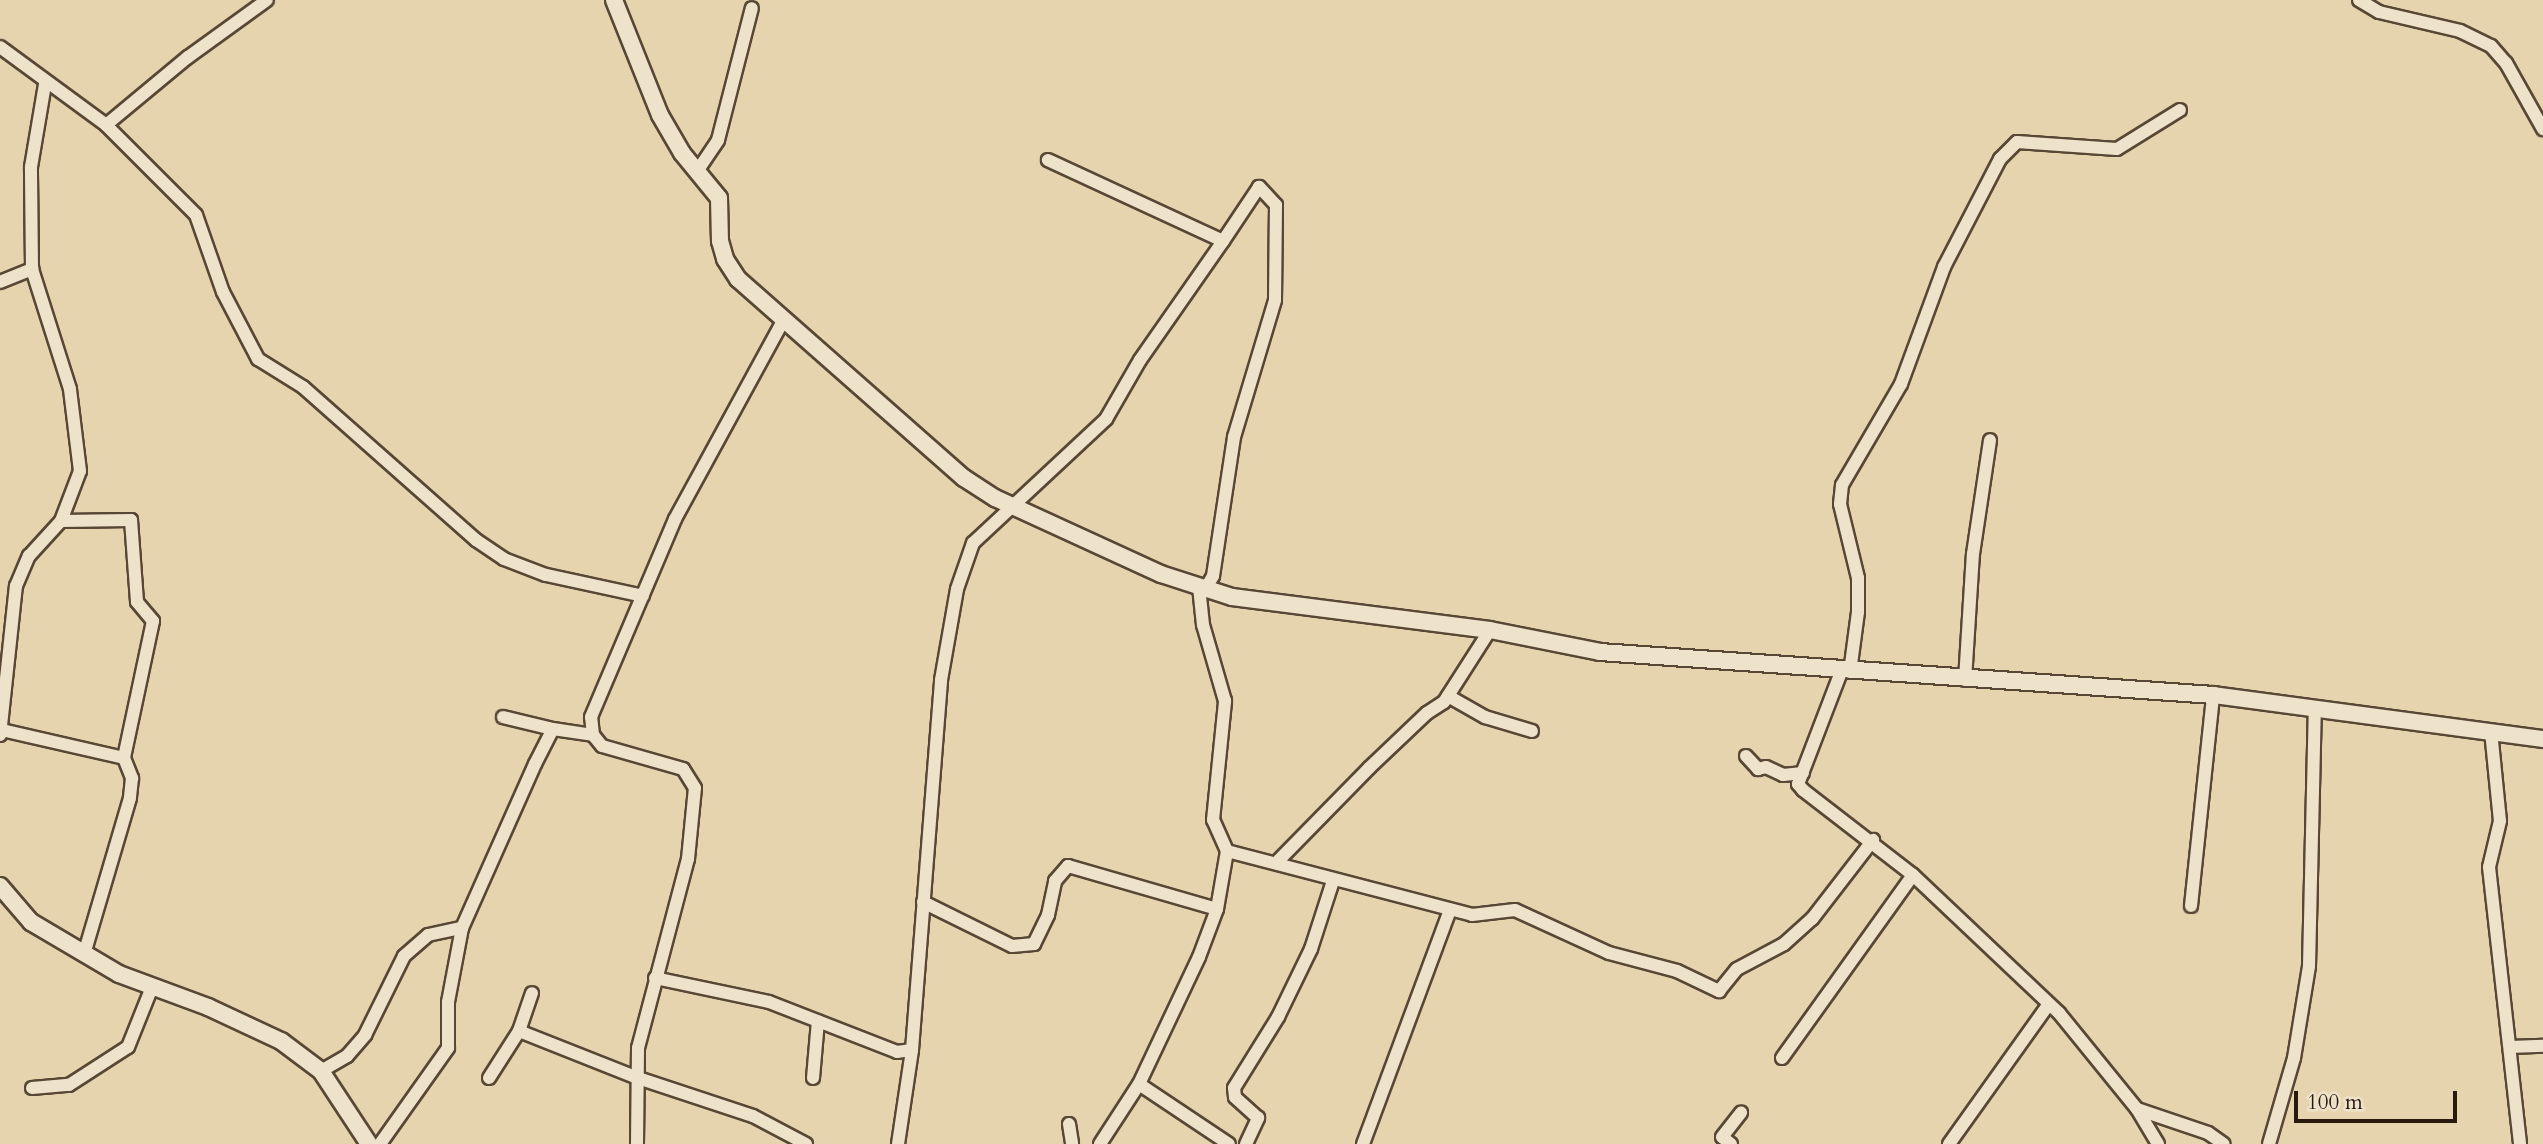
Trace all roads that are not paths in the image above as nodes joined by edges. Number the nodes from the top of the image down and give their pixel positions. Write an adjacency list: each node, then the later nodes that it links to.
1 (268, 0): 8 (street)
2 (614, 0): 11 (street)
3 (2359, 0): 9 (street)
4 (752, 8): 11 (street)
5 (0, 47): 6 (street)
6 (45, 84): 8 (street); 13 (street)
7 (2180, 110): 23 (street)
8 (106, 125): 20 (street)
9 (2543, 129)
10 (1048, 160): 12 (street)
11 (698, 170): 15 (street)
12 (1223, 241): 17 (street); 19 (street)
13 (32, 269): 14 (street); 18 (street)
14 (0, 282)
15 (784, 319): 17 (street); 20 (street)
16 (1990, 440): 24 (street)
17 (1012, 506): 19 (street); 44 (street)
18 (61, 521): 21 (street); 36 (street)
19 (1203, 587): 22 (street); 39 (street)
20 (643, 596): 33 (street)
21 (7, 620): 32 (street)
22 (1490, 630): 23 (street); 26 (street)
23 (1845, 672): 24 (street); 37 (street)
24 (1965, 680): 25 (street)
25 (2213, 695): 27 (street); 45 (street)
26 (1448, 696): 30 (street); 40 (street)
27 (2315, 707): 31 (street); 83 (street)
28 (503, 717): 29 (street)
29 (553, 730): 33 (street); 48 (street)
30 (1532, 731)
31 (2491, 731): 34 (street); 57 (street)
32 (1, 733): 36 (street)
33 (593, 736): 50 (street)
34 (2543, 739)
35 (1746, 756): 37 (street)
36 (124, 758): 49 (street)
37 (1803, 773): 38 (street)
38 (1873, 840): 41 (street); 47 (street)
39 (1227, 851): 40 (street); 46 (street)
40 (1278, 861): 42 (street)
41 (1913, 875): 53 (street); 59 (street)
42 (1333, 881): 47 (street); 77 (street)
43 (0, 886): 49 (street)
44 (923, 902): 46 (street); 58 (street)
45 (2191, 906)
46 (1217, 909): 64 (street)
47 (1450, 910): 78 (street)
48 (462, 928): 60 (street); 71 (street)
49 (84, 954): 51 (street)
50 (655, 978): 54 (street); 62 (street)
51 (152, 987): 60 (street); 65 (street)
52 (532, 993): 55 (street)
53 (2049, 1004): 66 (street); 80 (street)
54 (817, 1021): 58 (street); 63 (street)
55 (519, 1031): 61 (street); 62 (street)
56 (2543, 1046): 57 (street)
57 (2510, 1047): 84 (street)
58 (912, 1050): 74 (street)
59 (1782, 1058)
60 (321, 1071): 70 (street)
61 (489, 1078)
62 (638, 1078): 72 (street); 73 (street)
63 (813, 1078)
64 (1139, 1084): 69 (street); 76 (street)
65 (32, 1088)
66 (2137, 1109): 81 (street); 82 (street)
67 (1741, 1113): 79 (street)
68 (1069, 1124): 75 (street)
69 (1099, 1143)
70 (369, 1144)
71 (380, 1144)
72 (637, 1144)
73 (806, 1144)
74 (898, 1144)
75 (1072, 1144)
76 (1230, 1144)
77 (1247, 1144)
78 (1363, 1144)
79 (1731, 1144)
80 (1949, 1144)
81 (2158, 1144)
82 (2224, 1144)
83 (2269, 1144)
84 (2520, 1144)

